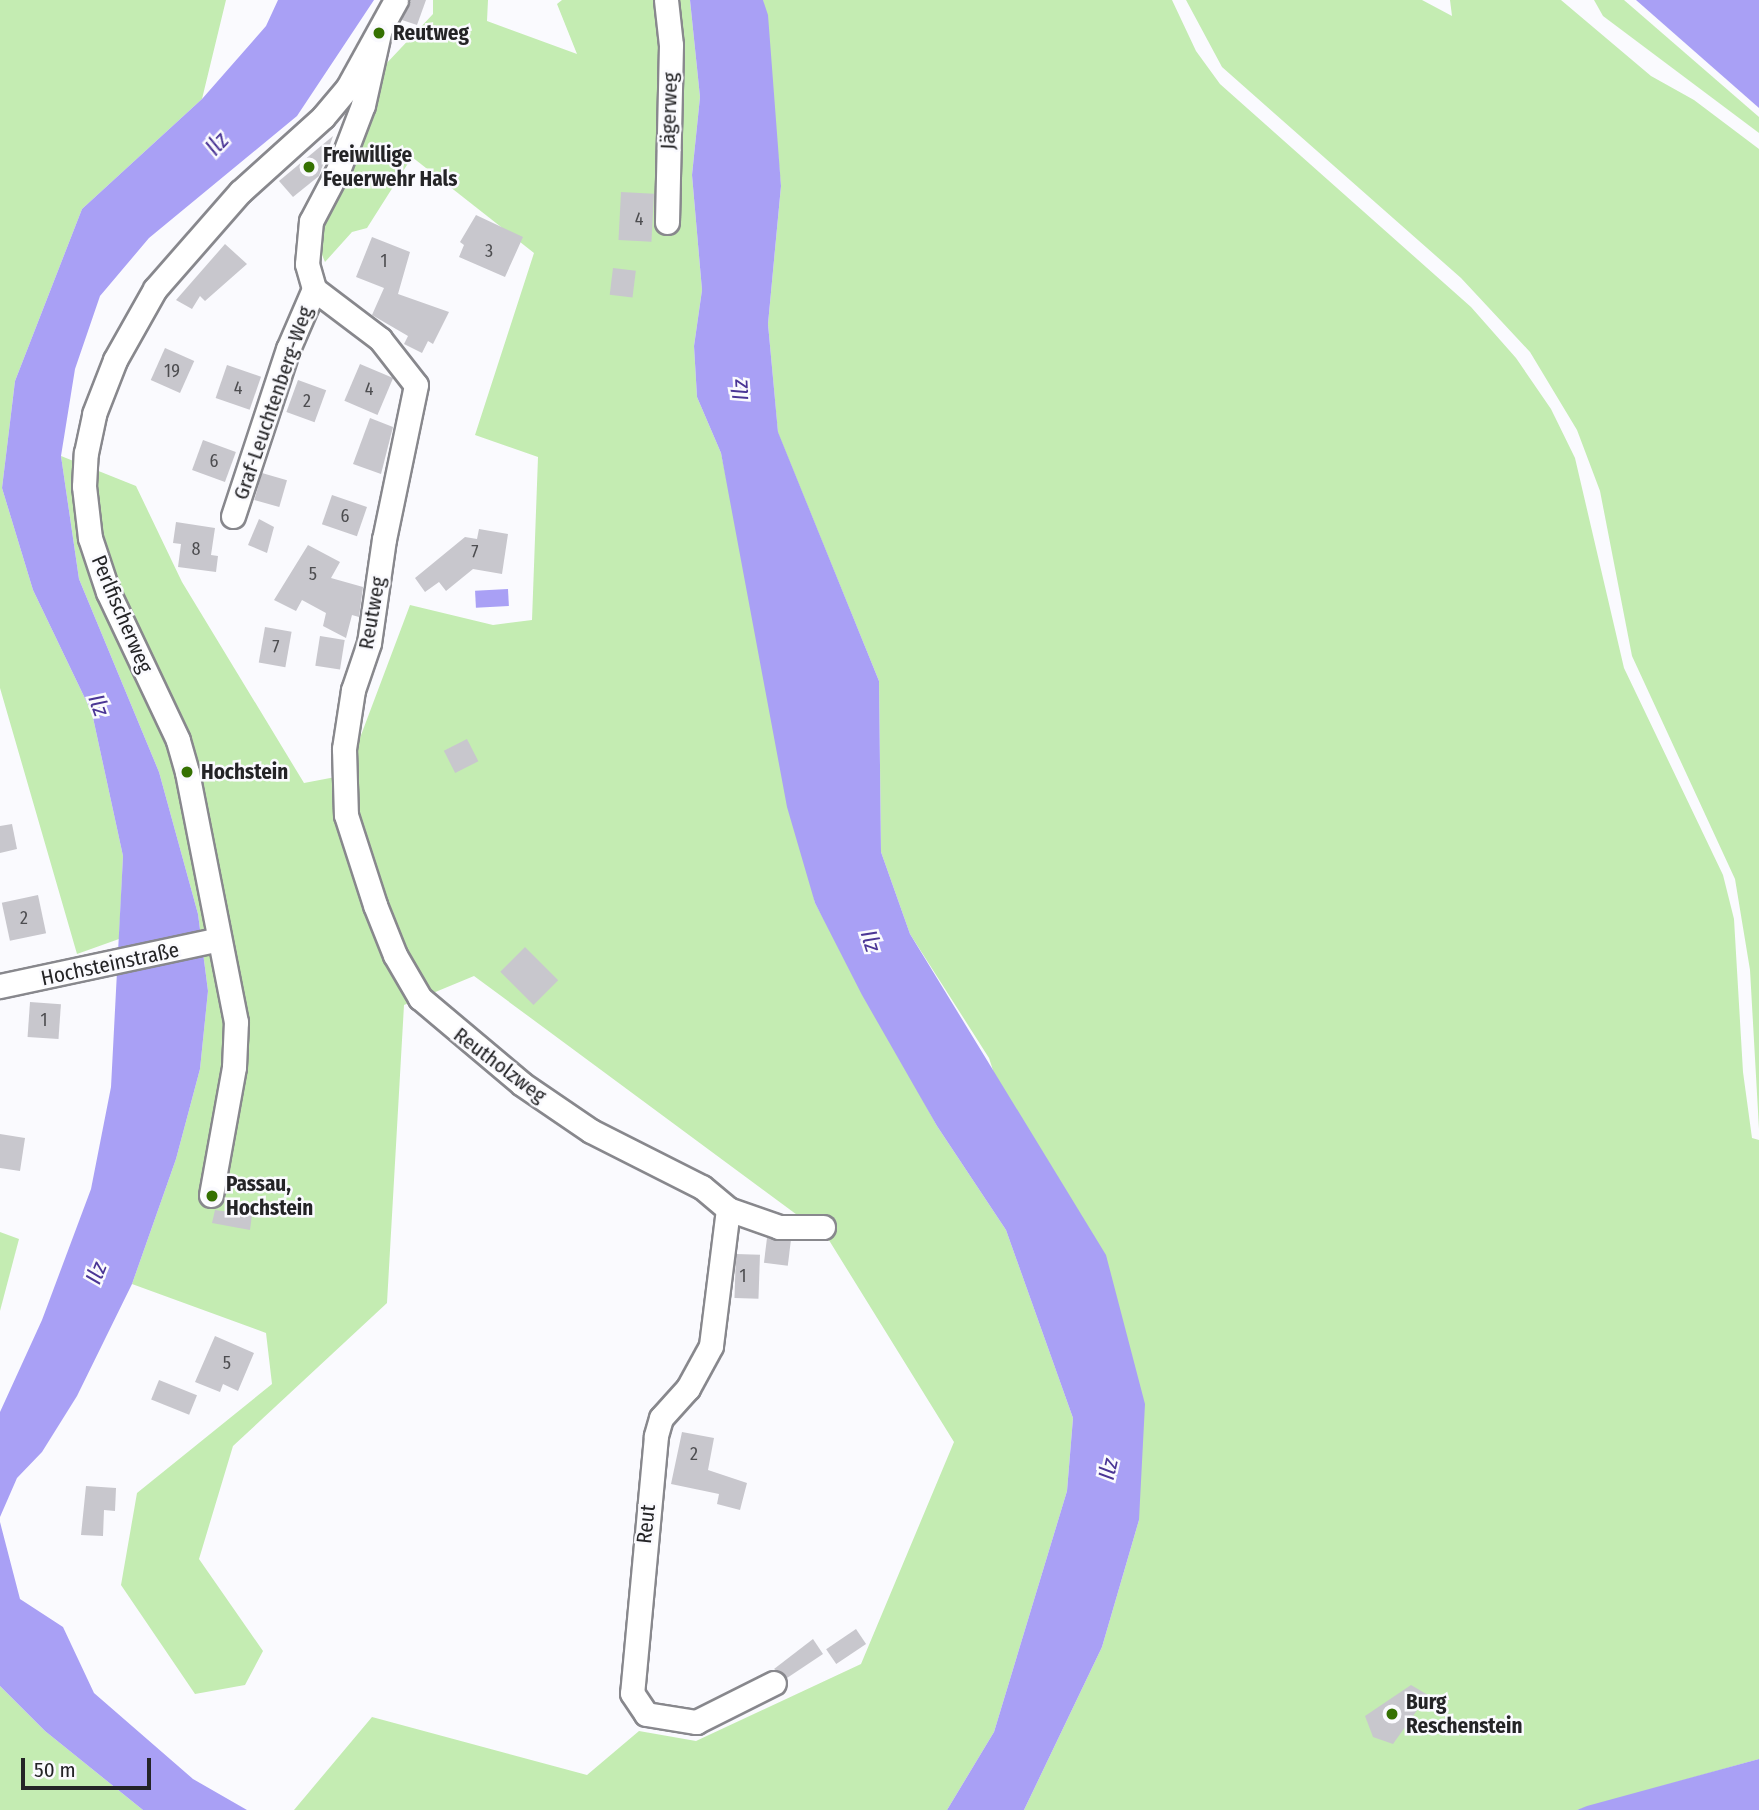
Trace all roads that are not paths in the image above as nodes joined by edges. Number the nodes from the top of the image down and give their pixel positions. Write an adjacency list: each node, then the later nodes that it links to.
1 (396, 0): 3 (street, Perlfischerweg)
2 (666, 0): 4 (street, Jägerweg)
3 (379, 33): 5 (street); 8 (street, Perlfischerweg)
4 (667, 222)
5 (314, 289): 6 (street, Graf-Leuchtenberg-Weg); 7 (street, Reutweg)
6 (233, 516)
7 (344, 749): 11 (street, Reutholzweg)
8 (211, 941): 9 (street, Hochsteinstraße); 10 (street, Perlfischerweg)
9 (0, 986)
10 (211, 1195)
11 (728, 1209): 12 (street, Reutholzweg); 13 (street, Reut)
12 (823, 1227)
13 (774, 1683)

